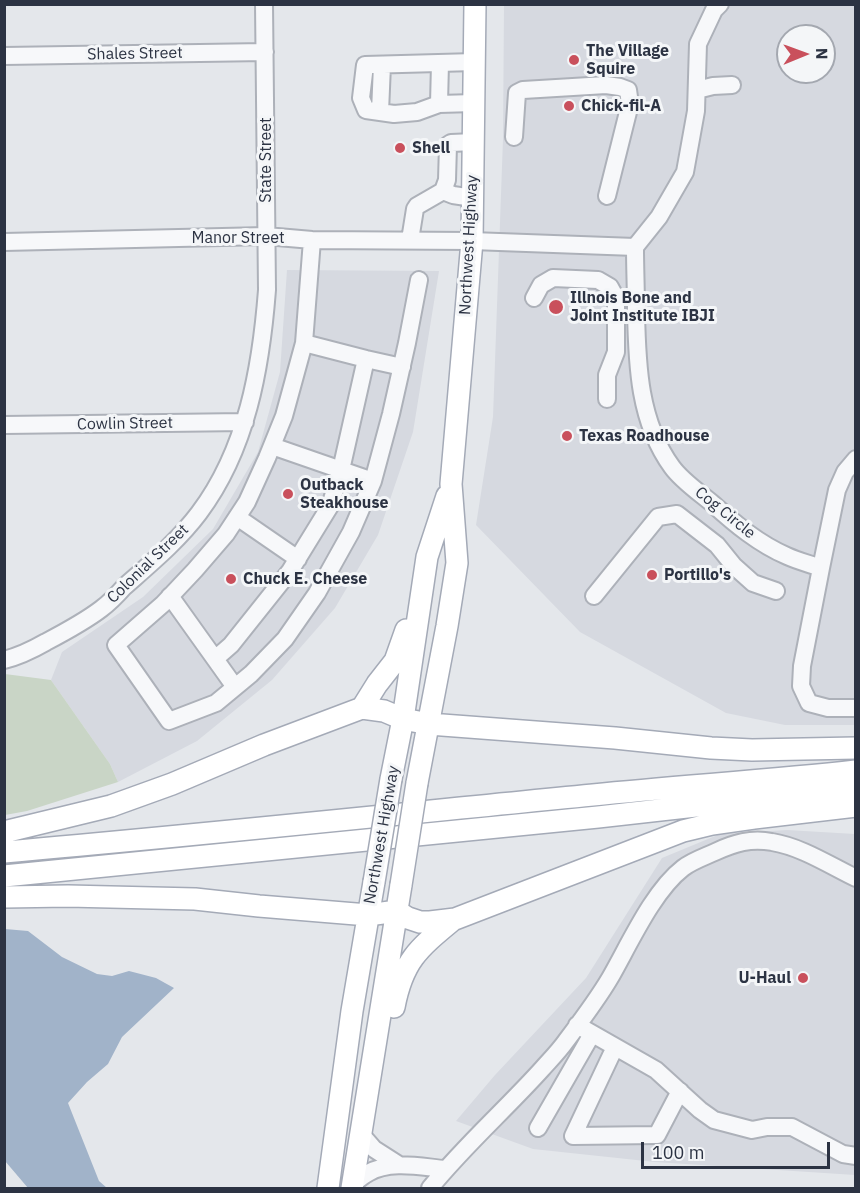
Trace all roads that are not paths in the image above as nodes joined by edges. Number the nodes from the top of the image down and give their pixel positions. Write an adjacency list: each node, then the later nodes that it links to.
1 (264, 4): 4 (street, State Street)
2 (475, 4): 6 (main road, Northwest Highway)
3 (720, 4): 9 (street)
4 (265, 52): 5 (street, Shales Street); 17 (street, State Street)
5 (4, 56)
6 (475, 62): 7 (street); 11 (main road, Northwest Highway)
7 (440, 63): 10 (street); 10 (street)
8 (732, 85): 9 (street)
9 (697, 90): 22 (street)
10 (440, 104): 11 (street)
11 (474, 104): 13 (main road, Northwest Highway)
12 (514, 137): 15 (street)
13 (474, 142): 14 (street); 16 (main road, Northwest Highway)
14 (443, 191): 16 (street); 19 (street)
15 (607, 196)
16 (473, 198): 20 (main road, Northwest Highway)
17 (266, 237): 18 (street, Manor Street); 21 (street, Manor Street); 29 (street, State Street)
18 (312, 240): 19 (street, Manor Street); 25 (street)
19 (410, 240): 20 (street, Manor Street)
20 (472, 241): 22 (street); 35 (main road, Northwest Highway)
21 (4, 242)
22 (634, 247): 39 (street, Cog Circle)
23 (419, 280): 27 (street)
24 (534, 298): 28 (street)
25 (304, 342): 26 (street); 31 (street)
26 (366, 359): 27 (street); 33 (street)
27 (402, 367): 34 (street)
28 (607, 399)
29 (245, 422): 30 (street, Cowlin Street); 44 (street, Colonial Street)
30 (4, 425)
31 (272, 446): 33 (street); 36 (street)
32 (855, 459): 39 (street)
33 (341, 470): 34 (street); 38 (street)
34 (373, 481): 45 (street)
35 (451, 484): 37 (main road, Northwest Highway); 49 (main road, Northwest Highway)
36 (237, 517): 38 (street); 41 (street)
37 (427, 557): 46 (main road); 48 (main road, Northwest Highway)
38 (298, 559): 43 (street)
39 (821, 568): 47 (street)
40 (776, 591): 42 (street)
41 (170, 596): 43 (street); 45 (street)
42 (594, 596)
43 (215, 659): 45 (street)
44 (4, 660)
45 (235, 687)
46 (362, 708): 48 (main road); 54 (main road)
47 (855, 708)
48 (403, 719): 49 (main road); 60 (main road, Northwest Highway, bridge)
49 (429, 724): 50 (main road); 59 (main road, Northwest Highway, bridge)
50 (855, 748)
51 (855, 771): 55 (main road)
52 (855, 788): 56 (main road)
53 (855, 806): 61 (main road)
54 (4, 832)
55 (4, 852)
56 (4, 876)
57 (855, 878): 62 (street)
58 (4, 897): 60 (main road)
59 (397, 911): 60 (main road); 61 (main road); 65 (main road, Northwest Highway)
60 (368, 915): 73 (main road, Northwest Highway)
61 (455, 919): 65 (main road)
62 (577, 1025): 63 (street); 71 (street)
63 (592, 1034): 64 (street); 67 (street)
64 (615, 1047): 66 (street); 66 (street)
65 (371, 1075): 68 (main road, Northwest Highway)
66 (680, 1091): 69 (street)
67 (537, 1128)
68 (361, 1134): 70 (street); 72 (main road, Northwest Highway)
69 (855, 1156)
70 (399, 1165): 71 (street); 72 (street)
71 (445, 1169): 74 (street)
72 (352, 1187)
73 (328, 1188)
74 (430, 1188)

